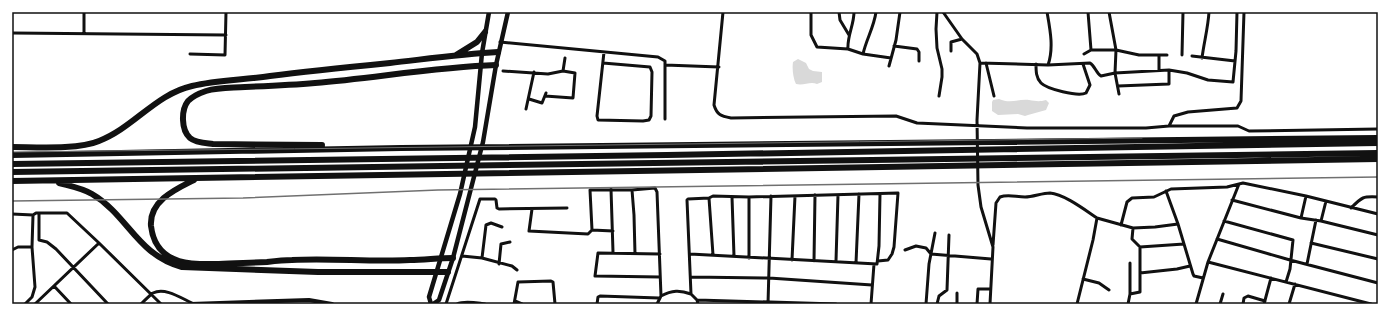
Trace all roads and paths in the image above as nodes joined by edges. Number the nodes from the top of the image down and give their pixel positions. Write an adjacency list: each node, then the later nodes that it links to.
1 (84, 12): 22 (street)
2 (226, 12): 23 (street)
3 (489, 12): 20 (main road)
4 (508, 12): 26 (main road)
5 (723, 12): 58 (street)
6 (811, 12): 28 (street)
7 (839, 12): 24 (street)
8 (854, 12): 24 (street)
9 (876, 12): 36 (street)
10 (900, 12): 27 (street)
11 (937, 12): 67 (street)
12 (943, 12): 25 (street)
13 (1047, 12): 56 (street)
14 (1088, 12): 29 (street)
15 (1109, 12): 30 (street)
16 (1183, 12): 38 (street)
17 (1209, 12): 45 (street)
18 (1237, 12): 47 (street)
19 (1244, 12): 72 (street)
20 (485, 32): 34 (main road); 39 (highway)
21 (12, 33): 22 (street)
22 (84, 33): 23 (street)
23 (226, 35): 35 (street)
24 (849, 35): 28 (street)
25 (962, 39): 31 (street); 49 (street)
26 (500, 42): 32 (main road); 33 (street)
27 (894, 46): 44 (street); 46 (street)
28 (848, 49): 36 (street)
29 (1091, 50): 30 (street); 37 (street)
30 (1116, 50): 40 (street); 64 (street)
31 (951, 51)
32 (498, 52): 34 (highway); 54 (main road)
33 (604, 52): 48 (street); 55 (street)
34 (482, 53): 39 (highway); 53 (main road)
35 (190, 54)
36 (863, 54): 44 (street)
37 (1084, 54)
38 (1182, 55)
39 (455, 56): 76 (highway)
40 (1159, 56): 41 (street); 59 (street)
41 (1167, 56)
42 (1192, 56): 45 (street)
43 (565, 58): 62 (street)
44 (891, 58): 57 (street)
45 (1202, 58): 47 (street)
46 (919, 61)
47 (1235, 61): 60 (street)
48 (603, 63): 48 (street)
49 (980, 63): 50 (street); 130 (street)
50 (986, 63): 51 (street); 68 (street)
51 (1036, 64): 52 (street); 56 (street)
52 (1083, 64): 56 (street); 64 (street)
53 (480, 65): 54 (highway); 77 (highway); 143 (main road)
54 (496, 65): 144 (main road)
55 (665, 65): 58 (street); 71 (street)
56 (1048, 65)
57 (889, 66)
58 (719, 67): 72 (street)
59 (1158, 70): 60 (street); 64 (street)
60 (1169, 70): 65 (street)
61 (503, 71): 63 (street)
62 (562, 71): 63 (street); 69 (street)
63 (534, 72): 69 (street)
64 (1115, 73): 65 (street)
65 (1118, 86): 66 (street)
66 (1119, 94)
67 (939, 96)
68 (994, 96)
69 (529, 99): 70 (street)
70 (526, 109)
71 (665, 119)
72 (1169, 126): 73 (street)
73 (1378, 130)
74 (1378, 138): 77 (highway)
75 (1378, 143): 81 (highway)
76 (12, 147)
77 (401, 148): 79 (highway)
78 (1378, 153): 82 (highway)
79 (12, 155)
80 (1378, 159): 83 (highway)
81 (12, 164)
82 (12, 172)
83 (195, 179): 84 (highway); 150 (highway)
84 (52, 181): 85 (highway); 164 (highway)
85 (12, 182)
86 (1239, 184): 89 (street); 96 (street); 101 (street)
87 (611, 189): 88 (street); 119 (street); 120 (street)
88 (632, 190): 135 (street); 136 (street)
89 (1166, 191): 115 (street); 116 (street)
90 (858, 194): 91 (street); 93 (street); 156 (street)
91 (880, 194): 157 (street); 157 (street)
92 (815, 195): 93 (street); 95 (street); 153 (street)
93 (838, 195): 154 (street)
94 (771, 196): 95 (street); 98 (street); 147 (street)
95 (794, 196): 151 (street)
96 (1306, 196): 102 (street); 111 (street)
97 (732, 197): 98 (street); 100 (street); 141 (street)
98 (749, 197): 146 (street)
99 (1378, 197): 104 (street)
100 (709, 198): 137 (street); 139 (street)
101 (1232, 200): 111 (street); 114 (street)
102 (1326, 201): 104 (street); 113 (street)
103 (567, 208): 105 (street)
104 (1351, 208): 109 (street)
105 (532, 209): 119 (street); 140 (street)
106 (39, 213): 108 (street); 127 (street); 162 (street)
107 (12, 214): 108 (street)
108 (33, 214): 129 (street)
109 (1378, 214)
110 (1097, 218): 116 (street); 130 (street); 173 (street)
111 (1301, 218): 112 (street)
112 (1316, 220): 113 (street); 126 (street)
113 (1322, 220): 123 (street)
114 (1224, 221): 124 (street); 152 (street)
115 (1178, 224): 118 (street); 128 (street)
116 (1122, 225): 118 (street)
117 (502, 227): 145 (street)
118 (1133, 228): 131 (street)
119 (592, 230): 120 (street)
120 (613, 231): 134 (street)
121 (935, 233): 138 (street)
122 (949, 235): 142 (street)
123 (1378, 235)
124 (1217, 239): 152 (street); 155 (street)
125 (510, 242): 159 (street)
126 (1311, 242): 149 (street); 160 (street)
127 (99, 243): 162 (street); 182 (street)
128 (1184, 244): 131 (street); 161 (street)
129 (32, 246): 132 (street); 193 (street)
130 (993, 247): 148 (street)
131 (1140, 247): 167 (street)
132 (12, 250)
133 (905, 250): 138 (street)
134 (613, 252): 135 (street); 168 (street)
135 (635, 254): 136 (street)
136 (660, 254): 168 (street)
137 (690, 254): 139 (street); 169 (street)
138 (930, 254): 142 (street); 213 (street)
139 (713, 255): 141 (street)
140 (462, 256): 145 (street); 202 (street)
141 (734, 256): 146 (street)
142 (949, 256): 148 (street); 214 (street)
143 (440, 258): 144 (highway); 150 (highway); 165 (main road)
144 (452, 258): 166 (main road)
145 (482, 258): 159 (street)
146 (749, 258): 147 (street)
147 (770, 259): 151 (street); 170 (street)
148 (991, 259): 179 (street)
149 (1378, 259)
150 (410, 260): 164 (highway)
151 (792, 260): 153 (street)
152 (1290, 260): 160 (street); 174 (street)
153 (814, 261): 154 (street)
154 (836, 261): 156 (street)
155 (1208, 262): 171 (street); 172 (street)
156 (856, 263): 157 (street)
157 (876, 263): 177 (street)
158 (1130, 263): 184 (street)
159 (499, 264): 163 (street)
160 (1307, 264): 175 (street)
161 (1190, 266): 167 (street); 171 (street)
162 (73, 267): 178 (street); 196 (street)
163 (517, 270)
164 (409, 271): 165 (highway)
165 (436, 272): 166 (highway); 201 (main road)
166 (448, 272): 201 (main road)
167 (1140, 272): 184 (street)
168 (660, 277): 186 (street)
169 (691, 277): 170 (street); 183 (street)
170 (769, 278): 177 (street); 192 (street)
171 (1203, 278): 220 (street)
172 (1271, 278): 174 (street); 190 (street)
173 (1083, 279): 180 (street); 218 (street)
174 (1286, 282): 176 (street)
175 (1378, 283)
176 (1295, 284): 223 (street); 224 (street)
177 (872, 285): 212 (street)
178 (54, 286): 194 (street); 195 (street)
179 (990, 289): 216 (street); 217 (street)
180 (1109, 290)
181 (958, 293): 215 (street)
182 (152, 294): 197 (street); 198 (street); 199 (street)
183 (691, 294): 186 (street); 187 (street)
184 (1130, 294): 219 (street)
185 (1223, 294): 221 (street)
186 (660, 297): 207 (street); 208 (street)
187 (697, 300): 192 (street); 209 (street)
188 (273, 302): 189 (street); 199 (street)
189 (309, 302): 200 (street)
190 (1264, 302): 222 (street)
191 (515, 303): 205 (street); 206 (street)
192 (768, 303): 210 (street)
193 (25, 304)
194 (36, 304)
195 (71, 304)
196 (108, 304)
197 (141, 304)
198 (161, 304)
199 (191, 304)
200 (332, 304)
201 (432, 304)
202 (446, 304)
203 (457, 304): 204 (street)
204 (485, 304)
205 (522, 304)
206 (555, 304)
207 (597, 304)
208 (657, 304)
209 (698, 304)
210 (819, 304): 211 (street)
211 (836, 304)
212 (871, 304)
213 (926, 304)
214 (937, 304)
215 (957, 304)
216 (977, 304)
217 (990, 304)
218 (1078, 304)
219 (1128, 304)
220 (1196, 304)
221 (1220, 304)
222 (1243, 304)
223 (1290, 304)
224 (1371, 304)

